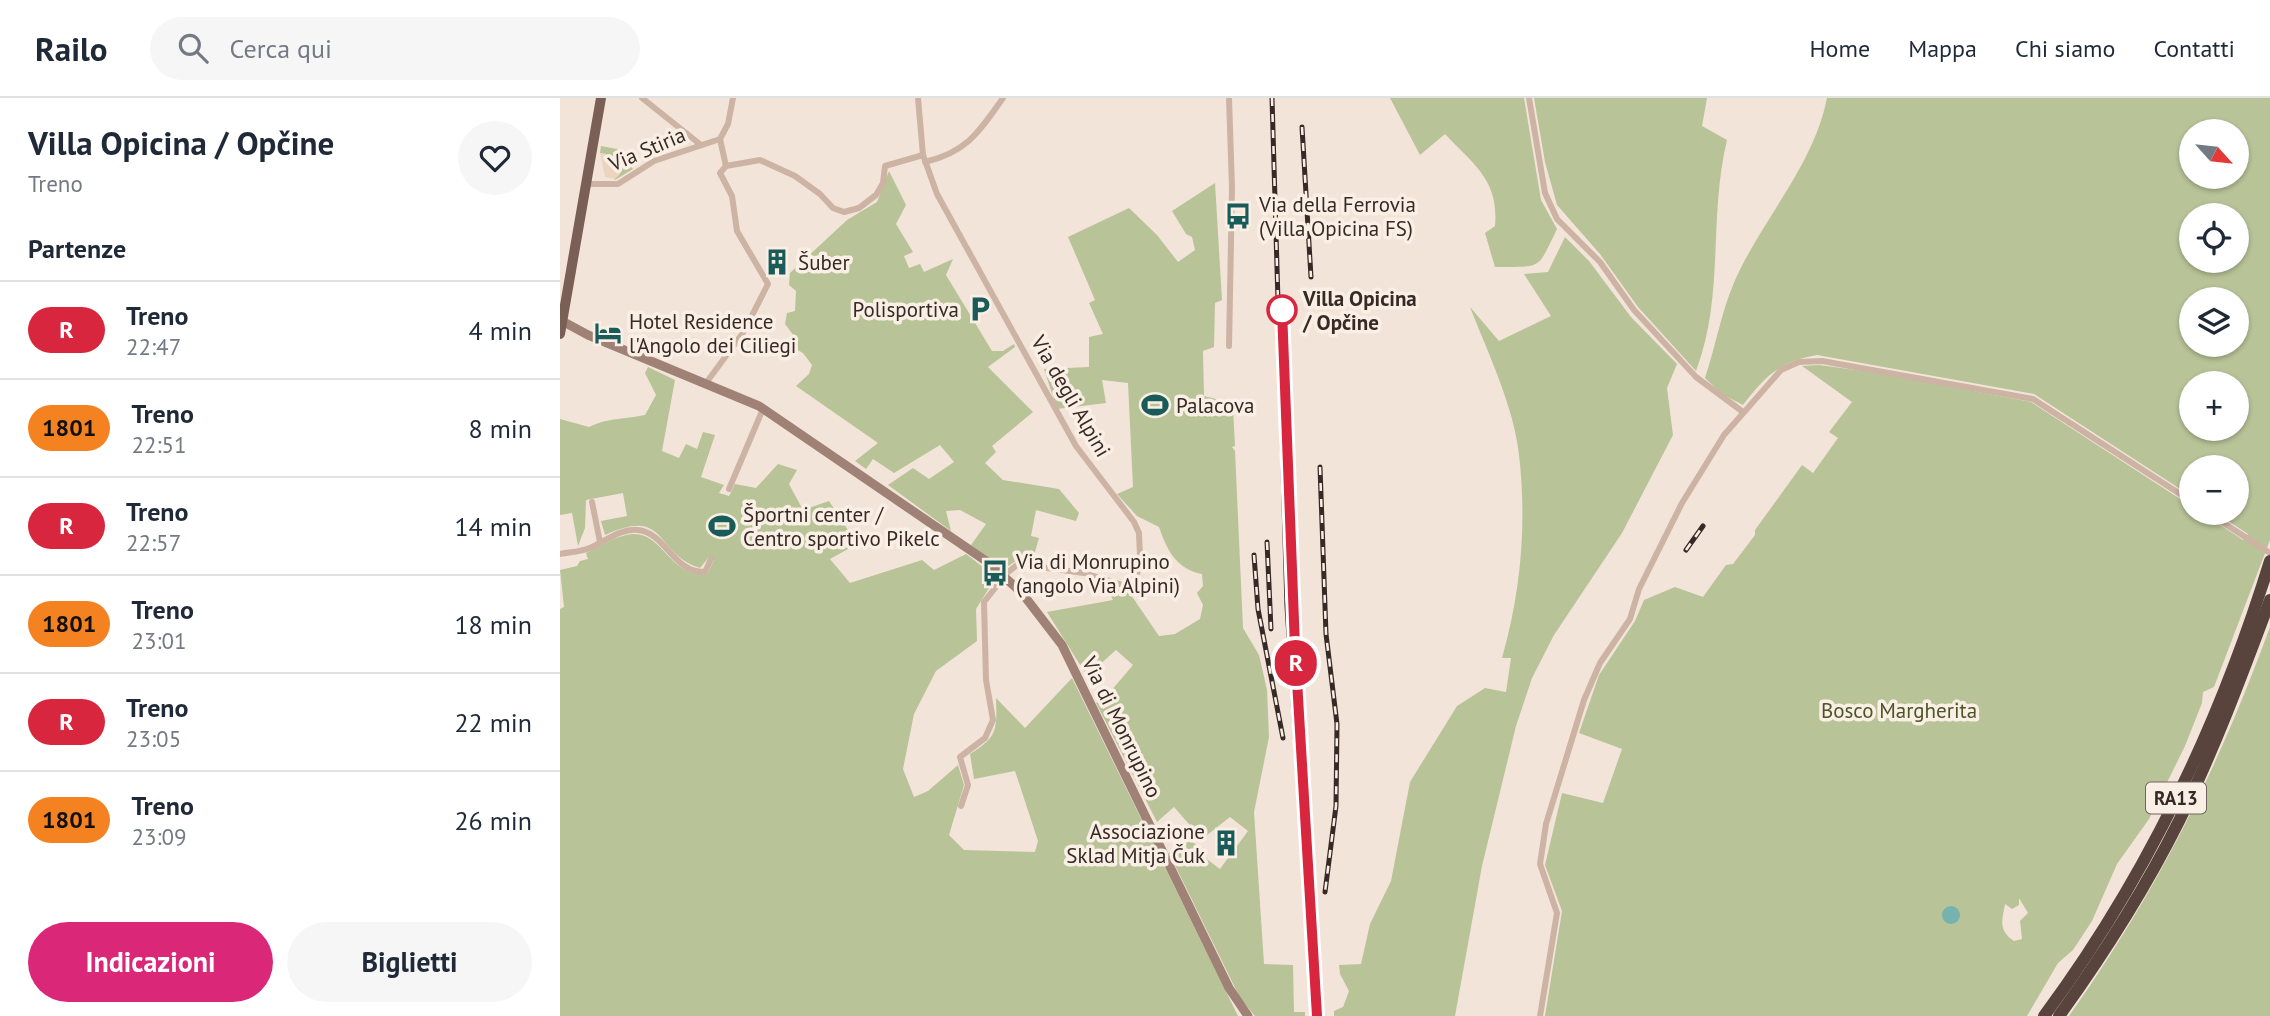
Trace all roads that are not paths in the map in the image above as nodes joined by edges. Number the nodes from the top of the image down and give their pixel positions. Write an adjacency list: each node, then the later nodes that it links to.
1 (601, 98): 12 (main road)
2 (642, 98): 9 (street)
3 (733, 98): 8 (street)
4 (918, 98): 10 (street, Via degli Alpini)
5 (1003, 98): 10 (street)
6 (1229, 98): 16 (street)
7 (1529, 98): 19 (street)
8 (720, 139): 9 (street, Via Stiria); 11 (street)
9 (701, 145): 12 (street, Via Stiria)
10 (924, 159): 11 (street); 29 (street, Via degli Alpini)
11 (726, 166): 17 (street)
12 (586, 184): 13 (main road)
13 (562, 308): 14 (main road)
14 (562, 321): 15 (main road); 17 (main road, Via di Monrupino)
15 (560, 334)
16 (1229, 346)
17 (706, 383): 18 (main road, Via di Monrupino)
18 (763, 409): 20 (street); 29 (main road, Via di Monrupino)
19 (1743, 412): 21 (street); 33 (street)
20 (729, 489)
21 (2179, 493)
22 (592, 502): 24 (street)
23 (2226, 525): 25 (street)
24 (600, 542): 26 (street); 27 (street)
25 (2270, 553)
26 (560, 554)
27 (711, 559)
28 (2270, 561): 34 (highway, RA13)
29 (1005, 576): 31 (street); 32 (main road, Via di Monrupino)
30 (2270, 600): 35 (highway, RA13)
31 (961, 806)
32 (1248, 1016)
33 (1540, 1016)
34 (2044, 1016)
35 (2059, 1016)

